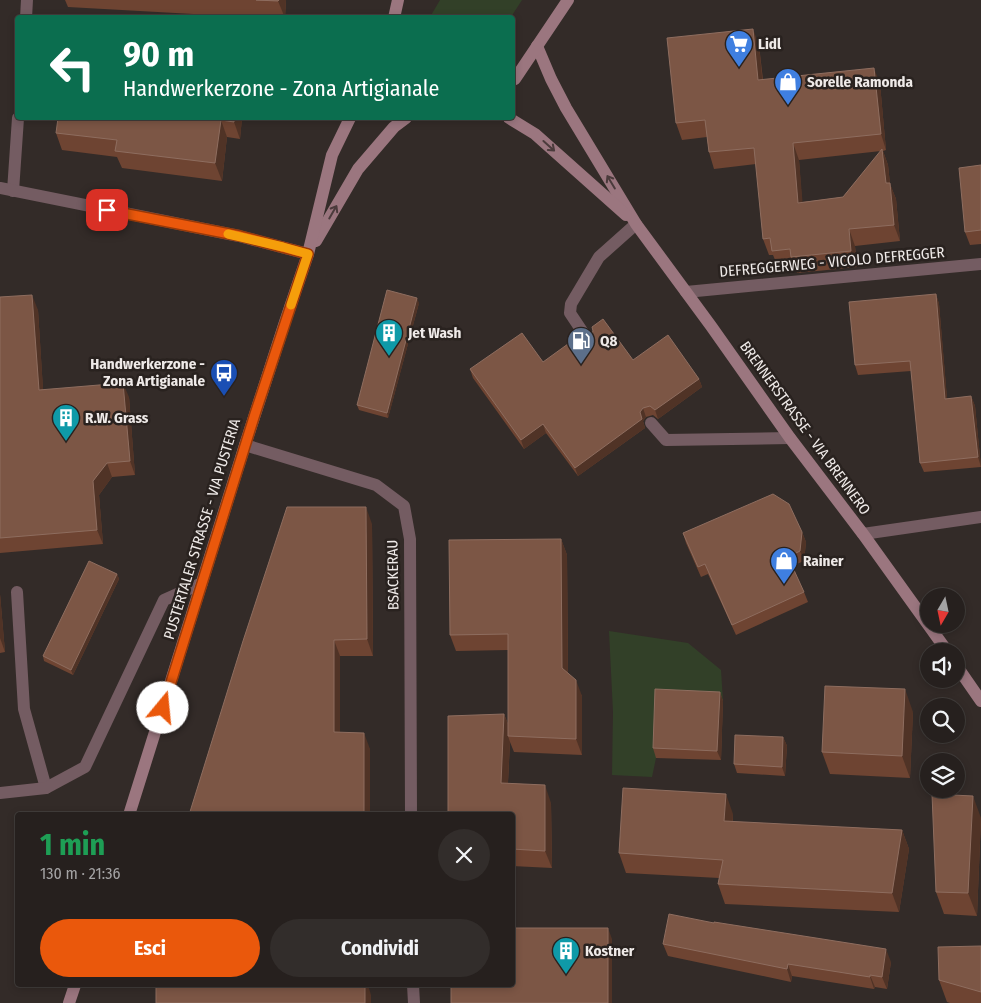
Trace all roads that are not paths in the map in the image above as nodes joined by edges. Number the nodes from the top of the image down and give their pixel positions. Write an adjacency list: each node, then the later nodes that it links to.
1 (27, 0): 4 (street)
2 (398, 0): 5 (main road)
3 (568, 0): 6 (main road)
4 (26, 15)
5 (395, 15)
6 (537, 46): 7 (main road); 14 (main road, BRENNERSTRASSE - VIA BRENNERO, one-way to 6)
7 (515, 78)
8 (18, 120): 13 (street)
9 (349, 120): 15 (main road, PUSTERTALER STRASSE - VIA PUSTERIA)
10 (404, 120): 15 (main road, PUSTERTALER STRASSE - VIA PUSTERIA, one-way to 10)
11 (513, 120): 14 (main road, BRENNERSTRASSE - VIA BRENNERO, one-way to 14)
12 (0, 188): 13 (street)
13 (13, 191): 15 (street)
14 (636, 224): 17 (main road, BRENNERSTRASSE - VIA BRENNERO); 18 (street)
15 (308, 254): 21 (main road, PUSTERTALER STRASSE - VIA PUSTERIA)
16 (981, 264): 17 (street, DEFREGGERWEG - VICOLO DEFREGGER)
17 (686, 292): 20 (main road, BRENNERSTRASSE - VIA BRENNERO)
18 (588, 340)
19 (651, 423): 20 (street)
20 (790, 438): 23 (main road, BRENNERSTRASSE - VIA BRENNERO)
21 (245, 445): 24 (main road, PUSTERTALER STRASSE - VIA PUSTERIA); 32 (street, BSACKERAU)
22 (981, 517): 23 (street)
23 (863, 534): 26 (main road, BRENNERSTRASSE - VIA BRENNERO)
24 (202, 583): 29 (street); 31 (main road, PUSTERTALER STRASSE - VIA PUSTERIA)
25 (16, 592): 29 (street)
26 (941, 643)
27 (965, 678): 28 (main road)
28 (981, 701)
29 (46, 788): 30 (street)
30 (0, 793)
31 (130, 812)
32 (412, 812)
33 (74, 987): 35 (main road)
34 (413, 987): 36 (street)
35 (69, 1003)
36 (414, 1003)

